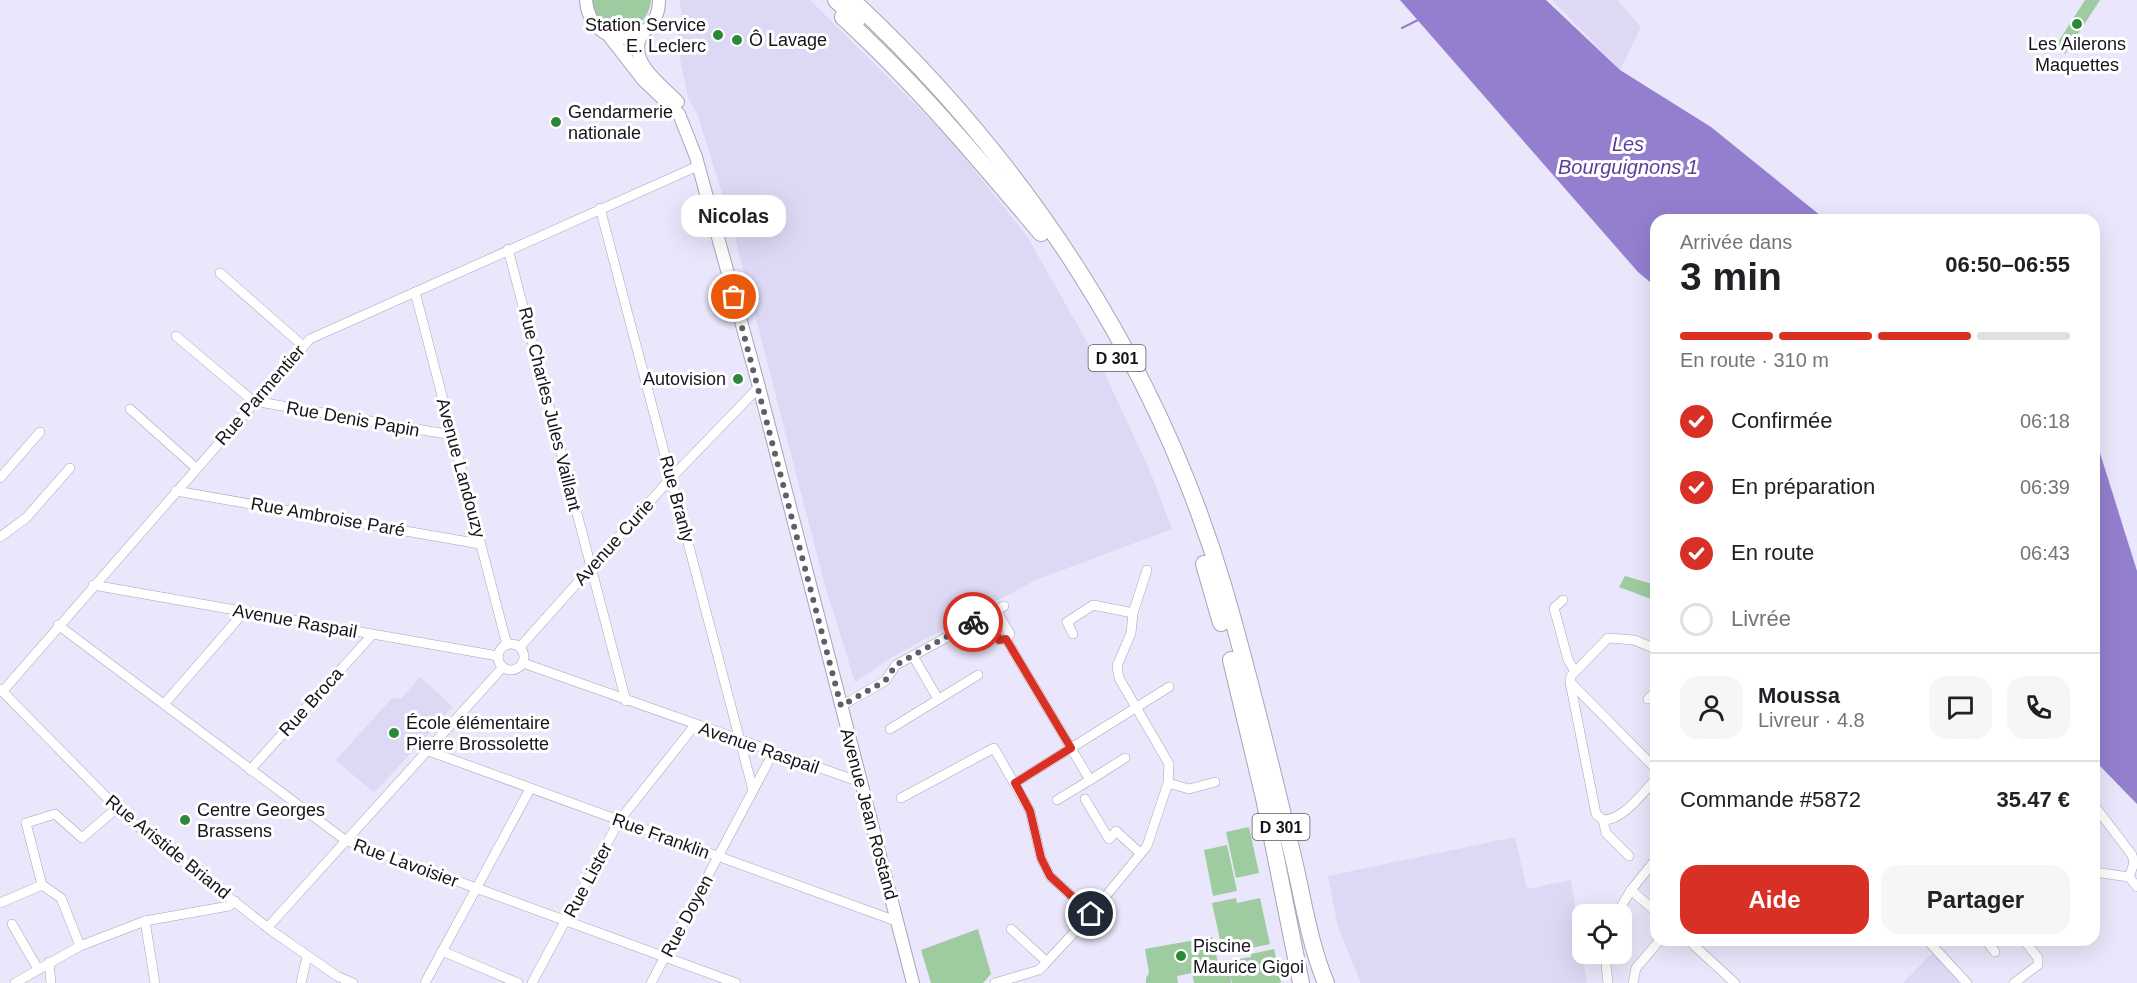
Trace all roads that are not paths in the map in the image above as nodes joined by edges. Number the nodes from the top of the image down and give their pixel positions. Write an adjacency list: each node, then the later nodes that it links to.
1 (586, 0): 7 (street, Avenue Jean Rostand)
2 (659, 0): 6 (street, Avenue Jean Rostand)
3 (824, 0): 10 (highway)
4 (836, 0): 10 (highway, D 301)
5 (852, 0): 47 (highway, D 301)
6 (644, 32): 7 (street); 8 (street, Avenue Jean Rostand)
7 (609, 36): 8 (street, Avenue Jean Rostand)
8 (697, 161): 9 (street, Rue Parmentier); 16 (street, Avenue Jean Rostand)
9 (600, 208): 11 (street, Rue Parmentier); 24 (street, Rue Branly)
10 (1041, 233): 75 (highway, D 301)
11 (508, 249): 13 (street, Rue Parmentier); 28 (street, Rue Charles Jules Vaillant)
12 (220, 273): 15 (street)
13 (415, 292): 15 (street, Rue Parmentier); 20 (street, Avenue Landouzy)
14 (176, 336): 17 (street)
15 (302, 345): 17 (street, Rue Parmentier)
16 (759, 387): 24 (street, Avenue Curie); 55 (street, Avenue Jean Rostand)
17 (253, 401): 20 (street, Rue Denis Papin); 22 (street, Rue Parmentier)
18 (130, 409): 22 (street)
19 (40, 432): 23 (street)
20 (452, 435): 27 (street, Avenue Landouzy)
21 (70, 468): 26 (street)
22 (196, 468): 25 (street, Rue Parmentier)
23 (0, 478)
24 (671, 478): 28 (street, Avenue Curie); 59 (street, Rue Branly)
25 (176, 491): 27 (street, Rue Ambroise Paré); 30 (street, Rue Parmentier)
26 (0, 537)
27 (480, 544): 39 (street, Avenue Landouzy)
28 (591, 568): 40 (street, Avenue Curie); 53 (street, Rue Charles Jules Vaillant)
29 (1147, 570): 33 (street)
30 (93, 585): 32 (street, Avenue Raspail); 35 (street, Rue Parmentier)
31 (1563, 600): 46 (street)
32 (243, 612): 37 (street, Avenue Raspail); 54 (street)
33 (1133, 613): 36 (street); 56 (street)
34 (986, 616): 38 (street); 38 (street); 43 (street)
35 (58, 626): 51 (street, Rue Parmentier); 54 (street, Rue Lavoisier)
36 (1073, 634)
37 (372, 635): 42 (street, Avenue Raspail); 65 (street, Rue Broca)
38 (1006, 639): 60 (street)
39 (507, 645): 40 (street); 42 (street)
40 (520, 647): 44 (street)
41 (1650, 647): 46 (street)
42 (498, 656): 45 (street)
43 (913, 656): 52 (street); 55 (street)
44 (523, 663): 45 (street); 53 (street, Avenue Raspail)
45 (503, 667): 61 (street)
46 (1575, 671): 49 (street)
47 (1246, 673): 132 (highway, D 301); 133 (highway)
48 (978, 675): 52 (street)
49 (1570, 682): 64 (street); 81 (street)
50 (1169, 687): 56 (street)
51 (1, 691): 78 (street, Rue Aristide Briand)
52 (938, 699): 58 (street)
53 (626, 701): 57 (street, Avenue Raspail)
54 (165, 704): 65 (street, Rue Lavoisier)
55 (841, 706): 67 (street, Avenue Jean Rostand)
56 (1137, 707): 60 (street); 70 (street)
57 (695, 725): 59 (street, Avenue Raspail); 80 (street, Rue Lister)
58 (890, 729)
59 (740, 741): 62 (street, Avenue Raspail); 73 (street, Rue Branly)
60 (1071, 748): 66 (street); 69 (street)
61 (426, 750): 72 (street, Rue Franklin); 82 (street)
62 (772, 753): 67 (street, Avenue Raspail); 73 (street, Rue Doyen)
63 (1125, 758): 66 (street)
64 (1650, 763)
65 (250, 770): 82 (street, Rue Lavoisier)
66 (1090, 780): 77 (street)
67 (860, 782): 100 (street, Avenue Jean Rostand)
68 (1215, 782): 70 (street)
69 (1015, 783): 74 (street); 97 (street)
70 (1168, 783): 83 (street)
71 (1650, 785): 81 (street)
72 (530, 789): 80 (street, Rue Franklin); 91 (street)
73 (753, 790): 85 (street, Rue Doyen)
74 (901, 798)
75 (1264, 798): 130 (highway); 131 (highway, D 301)
76 (1085, 799): 83 (street)
77 (1057, 800)
78 (117, 808): 89 (street); 93 (street, Rue Aristide Briand)
79 (2100, 813): 88 (street)
80 (619, 820): 85 (street, Rue Franklin); 99 (street, Rue Lister)
81 (1603, 820): 84 (street)
82 (345, 840): 91 (street, Rue Lavoisier); 102 (street)
83 (1140, 853): 97 (street)
84 (1629, 856)
85 (718, 857): 100 (street, Rue Franklin); 113 (street, Rue Doyen)
86 (1650, 866): 92 (street)
87 (2100, 873): 88 (street)
88 (2129, 876): 90 (street)
89 (42, 885): 94 (street); 104 (street)
90 (2137, 887)
91 (476, 888): 99 (street, Rue Lavoisier); 110 (street)
92 (1631, 890): 95 (street); 96 (street)
93 (235, 901): 98 (street); 102 (street, Rue Aristide Briand)
94 (0, 903)
95 (1623, 904)
96 (1650, 907)
97 (1091, 914): 115 (street)
98 (145, 921): 104 (street); 120 (street)
99 (566, 921): 113 (street, Rue Lavoisier); 125 (street, Rue Lister)
100 (897, 921): 128 (street, Avenue Jean Rostand)
101 (12, 924): 117 (street)
102 (267, 927): 112 (street, Rue Aristide Briand)
103 (1011, 929): 115 (street)
104 (80, 946): 114 (street)
105 (1655, 946): 135 (street)
106 (1695, 946): 136 (street)
107 (1933, 946): 137 (street)
108 (1990, 946): 111 (street)
109 (2029, 946): 138 (street)
110 (442, 951): 123 (street); 124 (street)
111 (1995, 952)
112 (307, 956): 121 (street); 122 (street, Rue Aristide Briand)
113 (665, 957): 126 (street, Rue Doyen); 127 (street, Rue Lavoisier)
114 (49, 962): 117 (street); 119 (street)
115 (1047, 962): 129 (street)
116 (1606, 964): 134 (street)
117 (38, 969): 118 (street)
118 (15, 983)
119 (51, 983)
120 (155, 983)
121 (301, 983)
122 (353, 983)
123 (425, 983)
124 (518, 983)
125 (532, 983)
126 (651, 983)
127 (736, 983)
128 (913, 983)
129 (995, 983)
130 (1291, 983)
131 (1300, 983)
132 (1312, 983)
133 (1326, 983)
134 (1608, 983)
135 (1633, 983)
136 (1736, 983)
137 (1967, 983)
138 (2014, 983)

